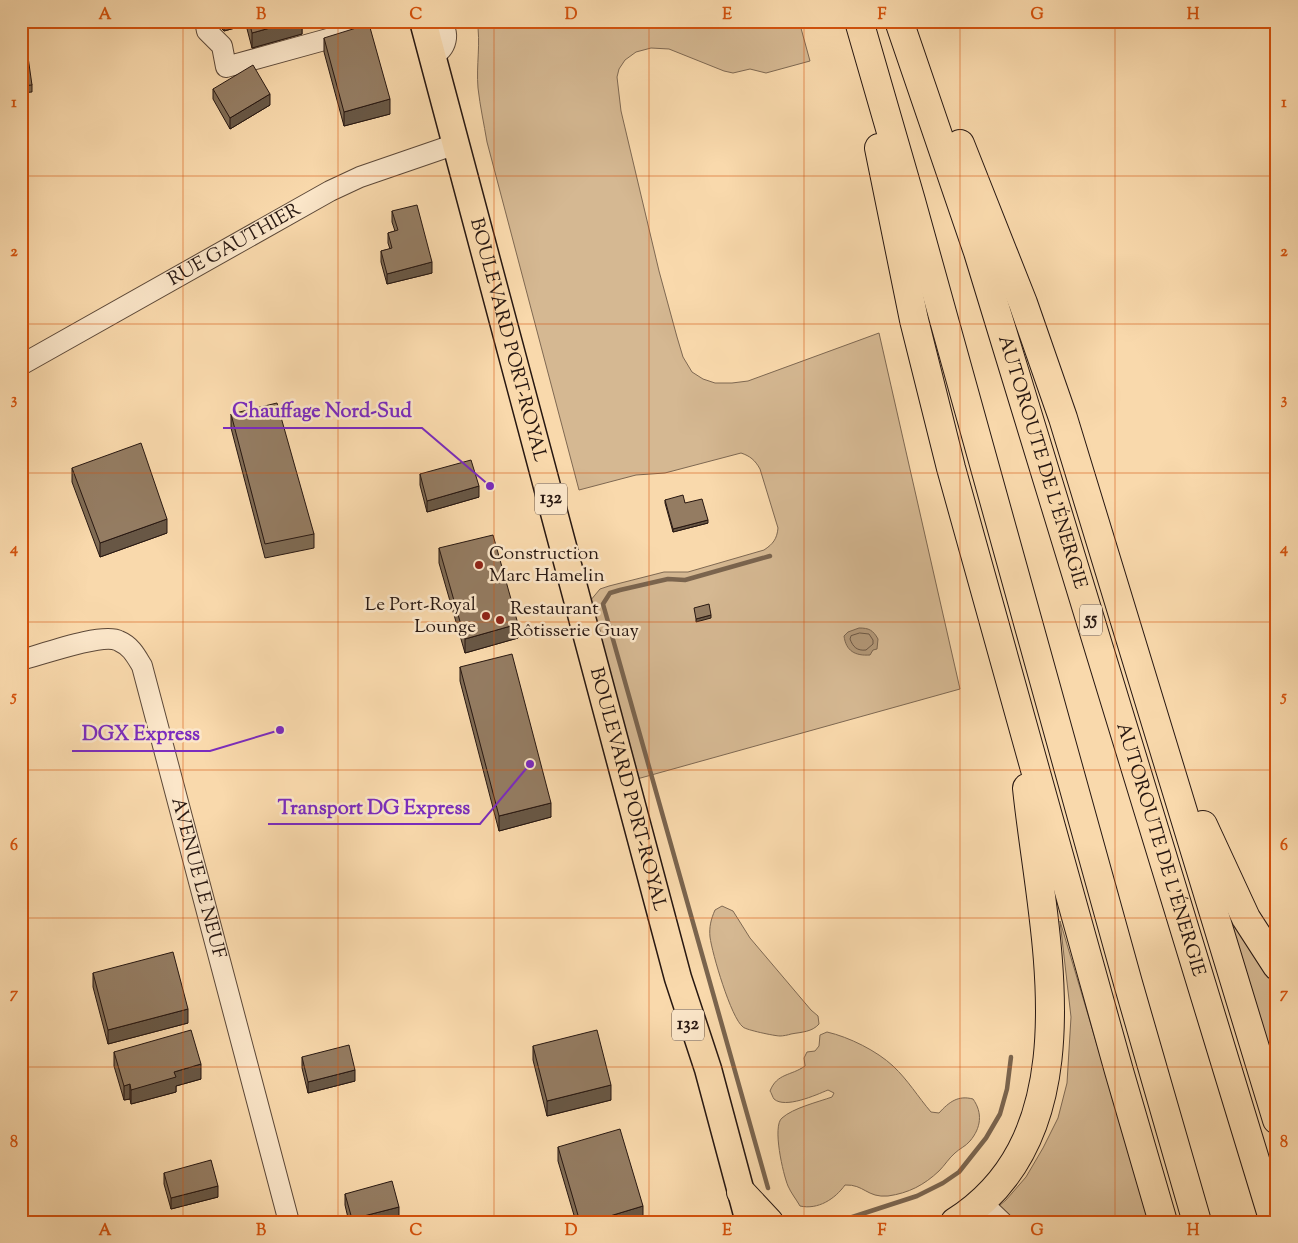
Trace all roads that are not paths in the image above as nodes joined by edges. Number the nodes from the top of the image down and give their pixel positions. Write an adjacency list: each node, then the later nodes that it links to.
1 (205, 21): 2 (street)
2 (342, 21)
3 (423, 21): 9 (main road, BOULEVARD PORT-ROYAL / 132)
4 (439, 21): 9 (street)
5 (853, 21): 13 (highway)
6 (859, 21): 27 (highway)
7 (899, 21): 28 (highway, AUTOROUTE DE L'ÉNERGIE / 55)
8 (909, 21): 14 (highway)
9 (432, 56): 10 (main road, BOULEVARD PORT-ROYAL / 132)
10 (456, 144): 11 (street, RUE GAUTHIER); 16 (main road, BOULEVARD PORT-ROYAL / 132)
11 (21, 365)
12 (21, 660): 20 (street, AVENUE LE NEUF)
13 (1019, 712): 19 (highway); 26 (highway)
14 (1158, 728): 15 (highway); 17 (highway)
15 (1277, 966)
16 (678, 978): 18 (main road, BOULEVARD PORT-ROYAL / 132); 21 (main road, BOULEVARD PORT-ROYAL / 132)
17 (1277, 1120)
18 (741, 1192): 22 (main road, BOULEVARD PORT-ROYAL / 132); 23 (highway)
19 (981, 1202): 24 (highway); 25 (street)
20 (289, 1222)
21 (734, 1222)
22 (749, 1222)
23 (769, 1222)
24 (955, 1222)
25 (1002, 1222)
26 (1163, 1222)
27 (1197, 1222)
28 (1274, 1222)

